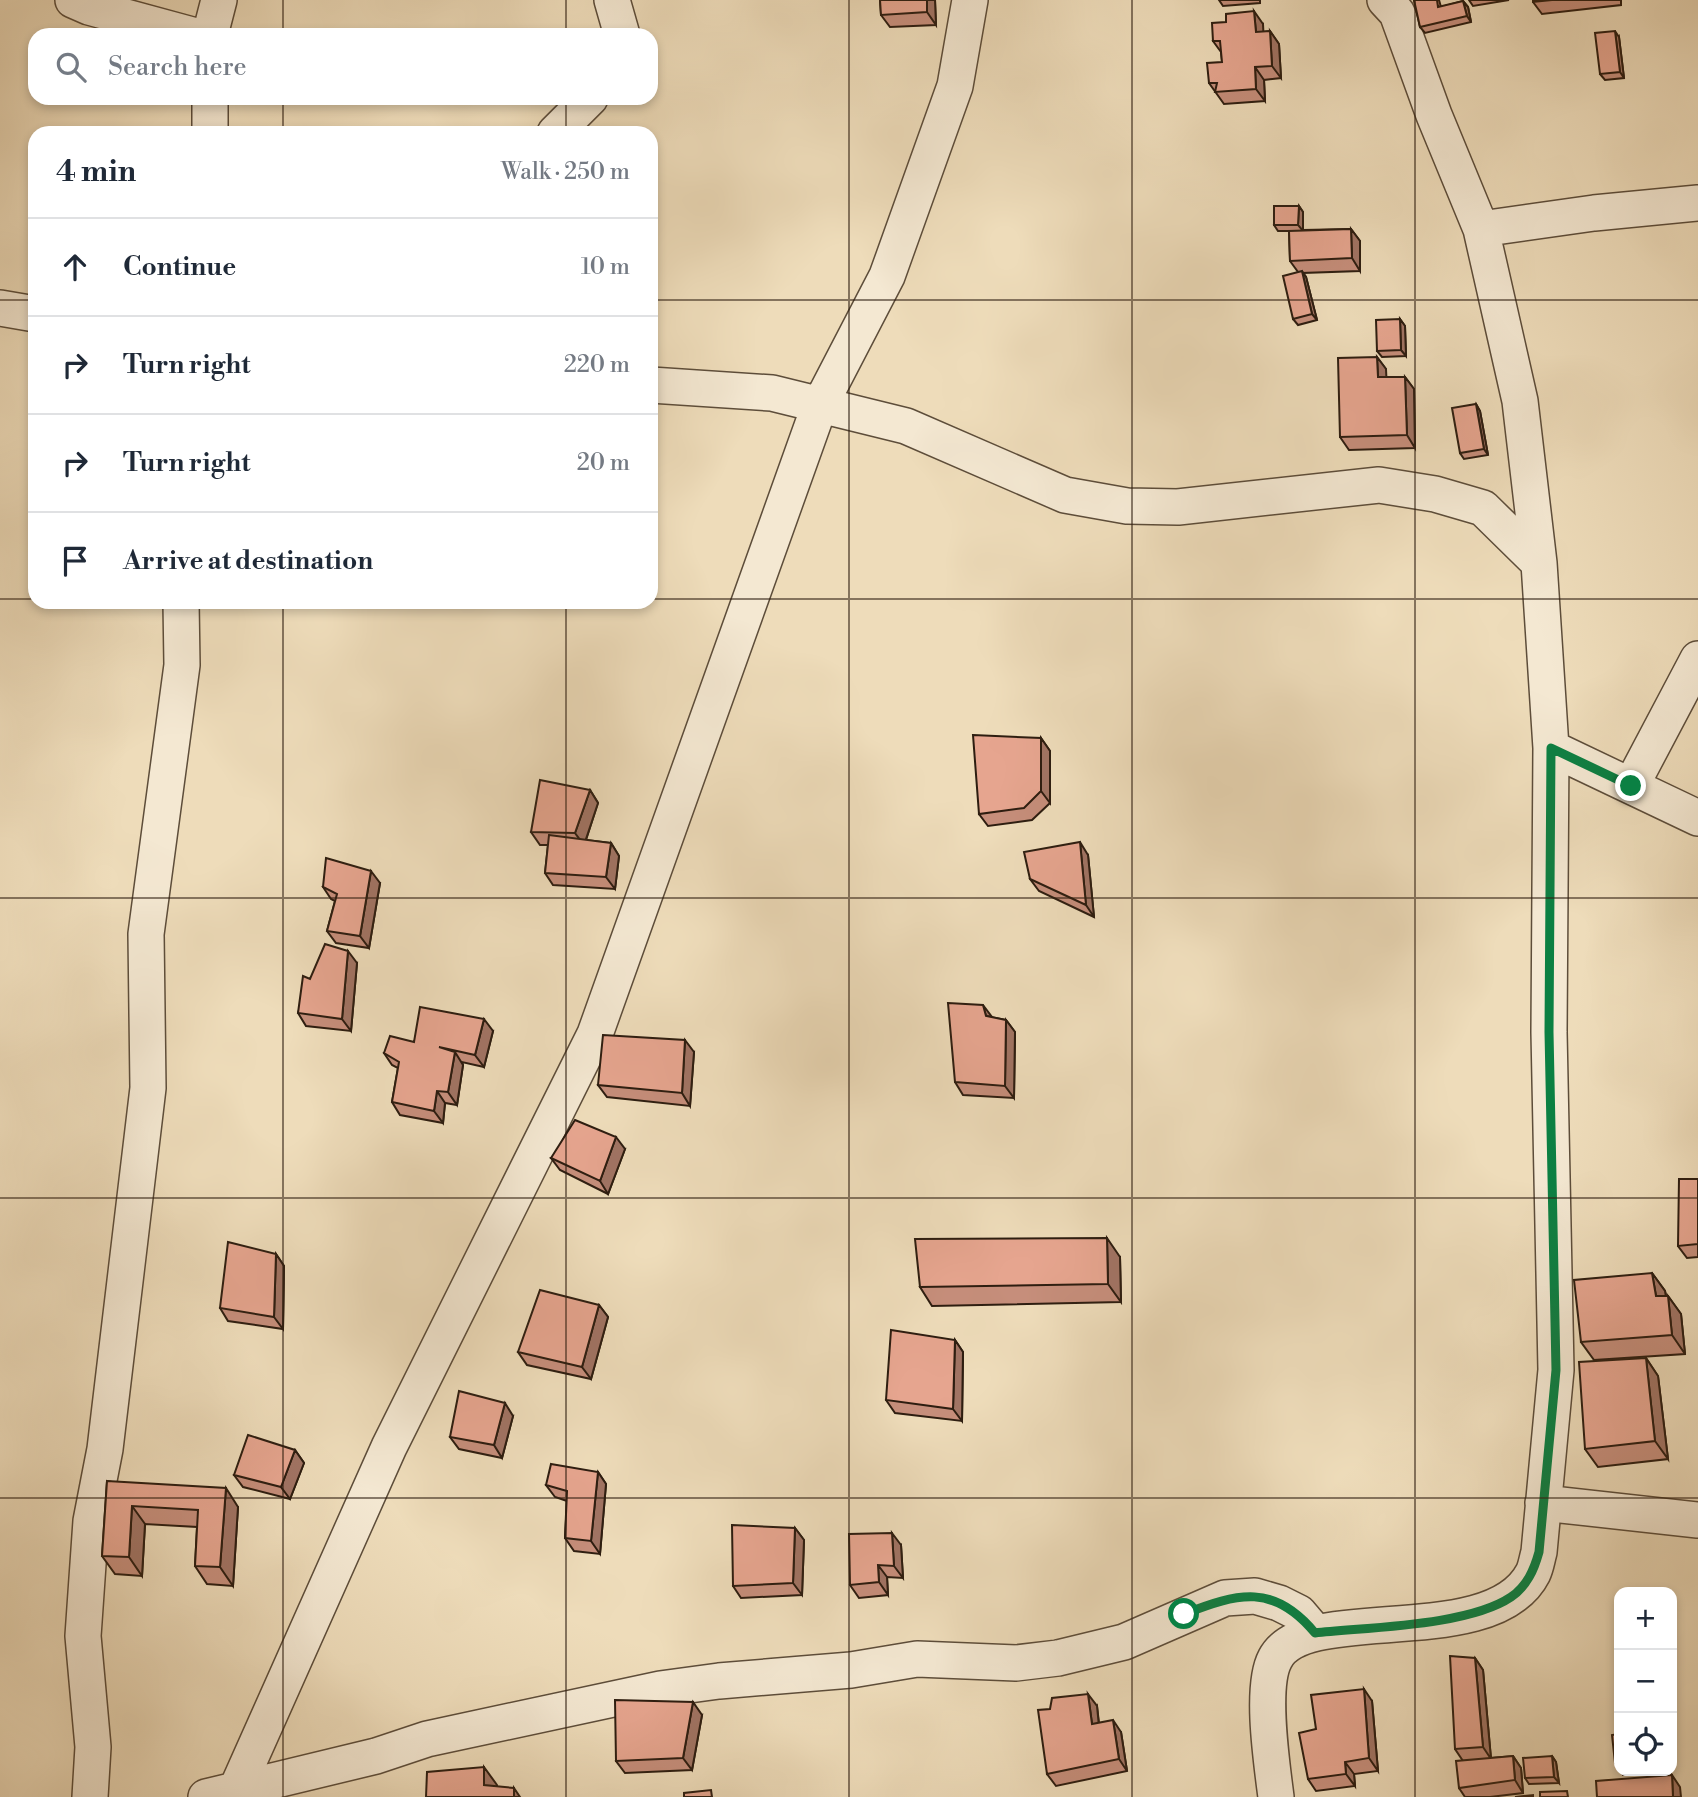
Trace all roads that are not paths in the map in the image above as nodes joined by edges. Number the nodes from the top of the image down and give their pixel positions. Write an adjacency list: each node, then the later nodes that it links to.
1 (73, 0): 6 (street)
2 (219, 0): 7 (street)
3 (612, 0): 8 (street)
4 (970, 0): 18 (street)
5 (1385, 0): 14 (street)
6 (168, 28)
7 (212, 28)
8 (620, 28)
9 (210, 105): 11 (street)
10 (583, 105): 12 (street)
11 (210, 126)
12 (562, 126)
13 (1698, 203): 14 (street)
14 (1481, 229): 19 (street)
15 (0, 308): 16 (street)
16 (28, 313)
17 (658, 386): 18 (street)
18 (819, 407): 19 (street); 28 (street)
19 (1539, 563): 22 (street)
20 (181, 609): 29 (street)
21 (1698, 659): 23 (street)
22 (1551, 748): 23 (street); 25 (street)
23 (1631, 786): 24 (street)
24 (1698, 818)
25 (1543, 1503): 26 (street); 27 (street)
26 (1698, 1520)
27 (1315, 1633): 28 (street); 30 (street)
28 (226, 1794)
29 (90, 1797)
30 (1276, 1797)

